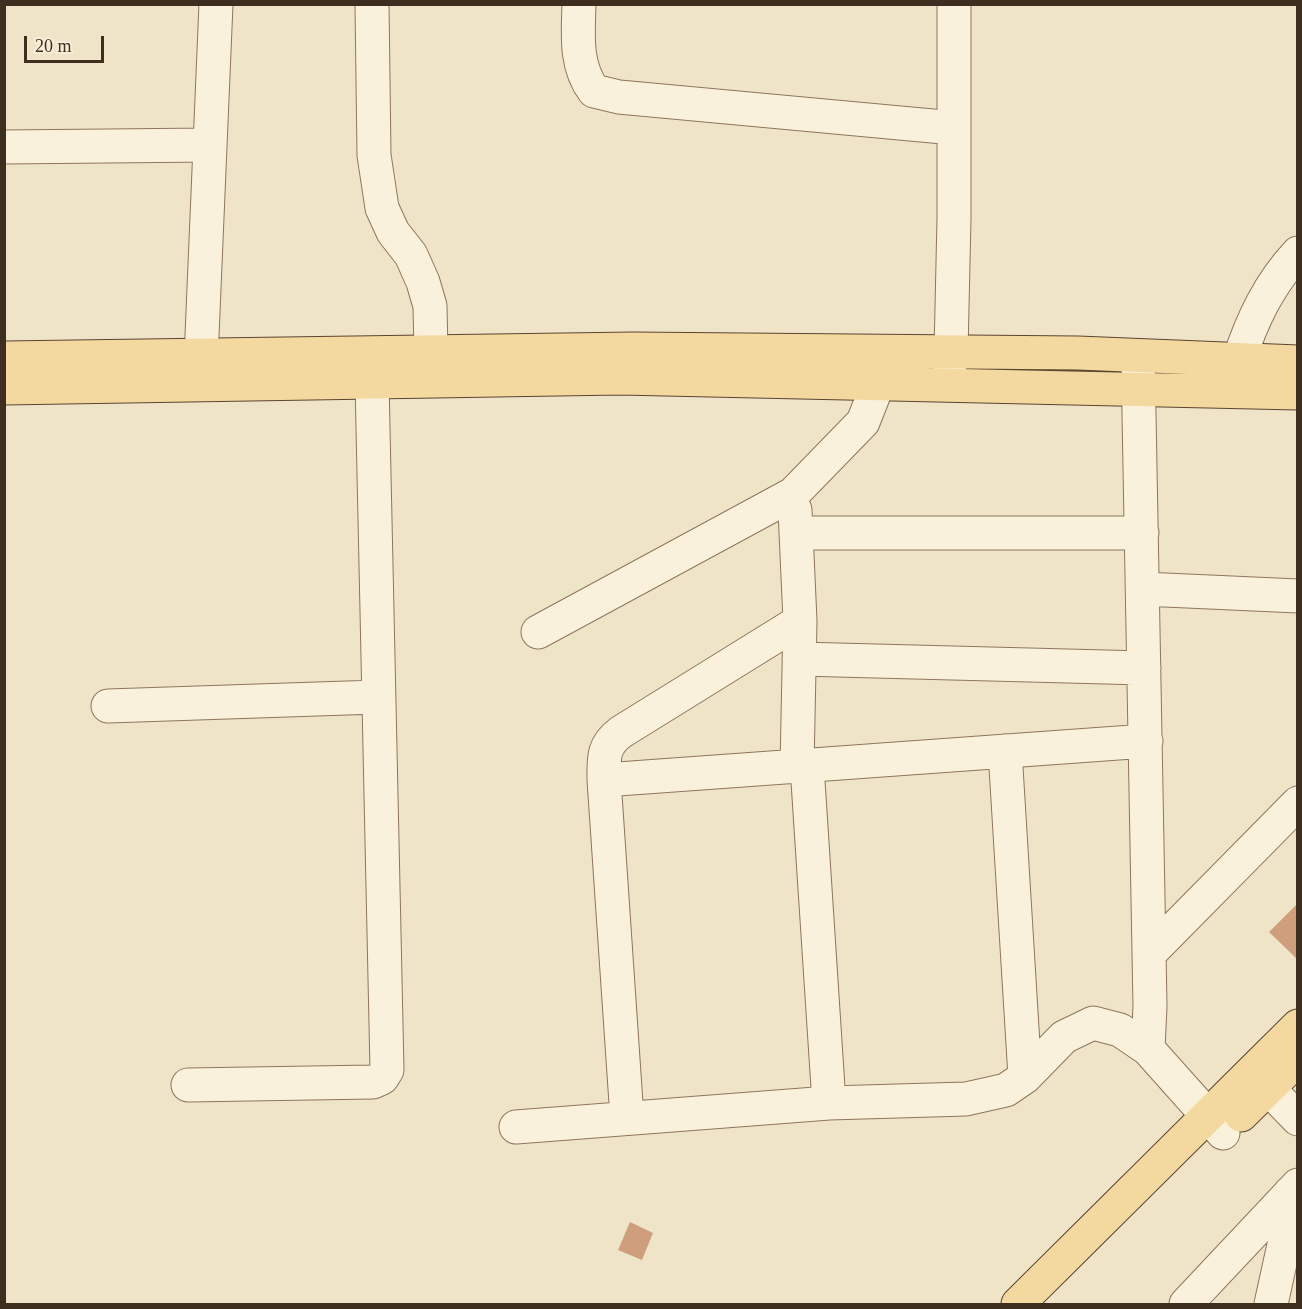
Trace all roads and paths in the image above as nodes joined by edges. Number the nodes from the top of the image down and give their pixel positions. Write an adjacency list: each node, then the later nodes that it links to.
1 (216, 4): 6 (street)
2 (372, 4): 9 (street)
3 (579, 4): 5 (street)
4 (954, 4): 5 (street)
5 (954, 128): 10 (street)
6 (210, 145): 7 (street); 15 (street)
7 (4, 147)
8 (1298, 253): 13 (street)
9 (431, 352): 10 (main road); 15 (main road)
10 (951, 352): 11 (main road); 18 (street)
11 (1138, 355): 13 (main road); 20 (street)
12 (4, 358): 15 (main road)
13 (1239, 360): 14 (main road)
14 (1298, 362)
15 (200, 370): 16 (main road); 19 (main road)
16 (372, 382): 17 (main road); 31 (street)
17 (878, 384): 18 (main road); 22 (street)
18 (948, 386): 20 (main road)
19 (4, 388)
20 (1139, 390): 21 (main road); 24 (street)
21 (1298, 393)
22 (793, 494): 23 (street); 28 (street)
23 (798, 533): 24 (street); 27 (street)
24 (1142, 533): 25 (street)
25 (1143, 589): 26 (street); 30 (street)
26 (1298, 596)
27 (800, 621): 29 (street); 36 (street)
28 (538, 632)
29 (799, 659): 30 (street); 35 (street)
30 (1144, 668): 33 (street)
31 (377, 697): 32 (street); 43 (street)
32 (108, 706)
33 (1146, 741): 34 (street); 38 (street)
34 (1005, 751): 35 (street); 42 (street)
35 (802, 767): 36 (street); 45 (street)
36 (604, 780): 46 (street)
37 (1298, 803): 38 (street)
38 (1149, 954): 40 (street)
39 (1298, 1026): 48 (main road)
40 (1148, 1049): 42 (street); 48 (street)
41 (1298, 1059): 44 (main road)
42 (1025, 1077): 45 (street)
43 (188, 1085)
44 (1268, 1088): 47 (street); 48 (main road)
45 (829, 1103): 46 (street)
46 (627, 1118): 49 (street)
47 (1298, 1119)
48 (1215, 1124): 51 (main road); 52 (main road)
49 (516, 1127)
50 (1294, 1189): 53 (street); 54 (street)
51 (1018, 1305)
52 (1049, 1305)
53 (1186, 1305)
54 (1271, 1305)

